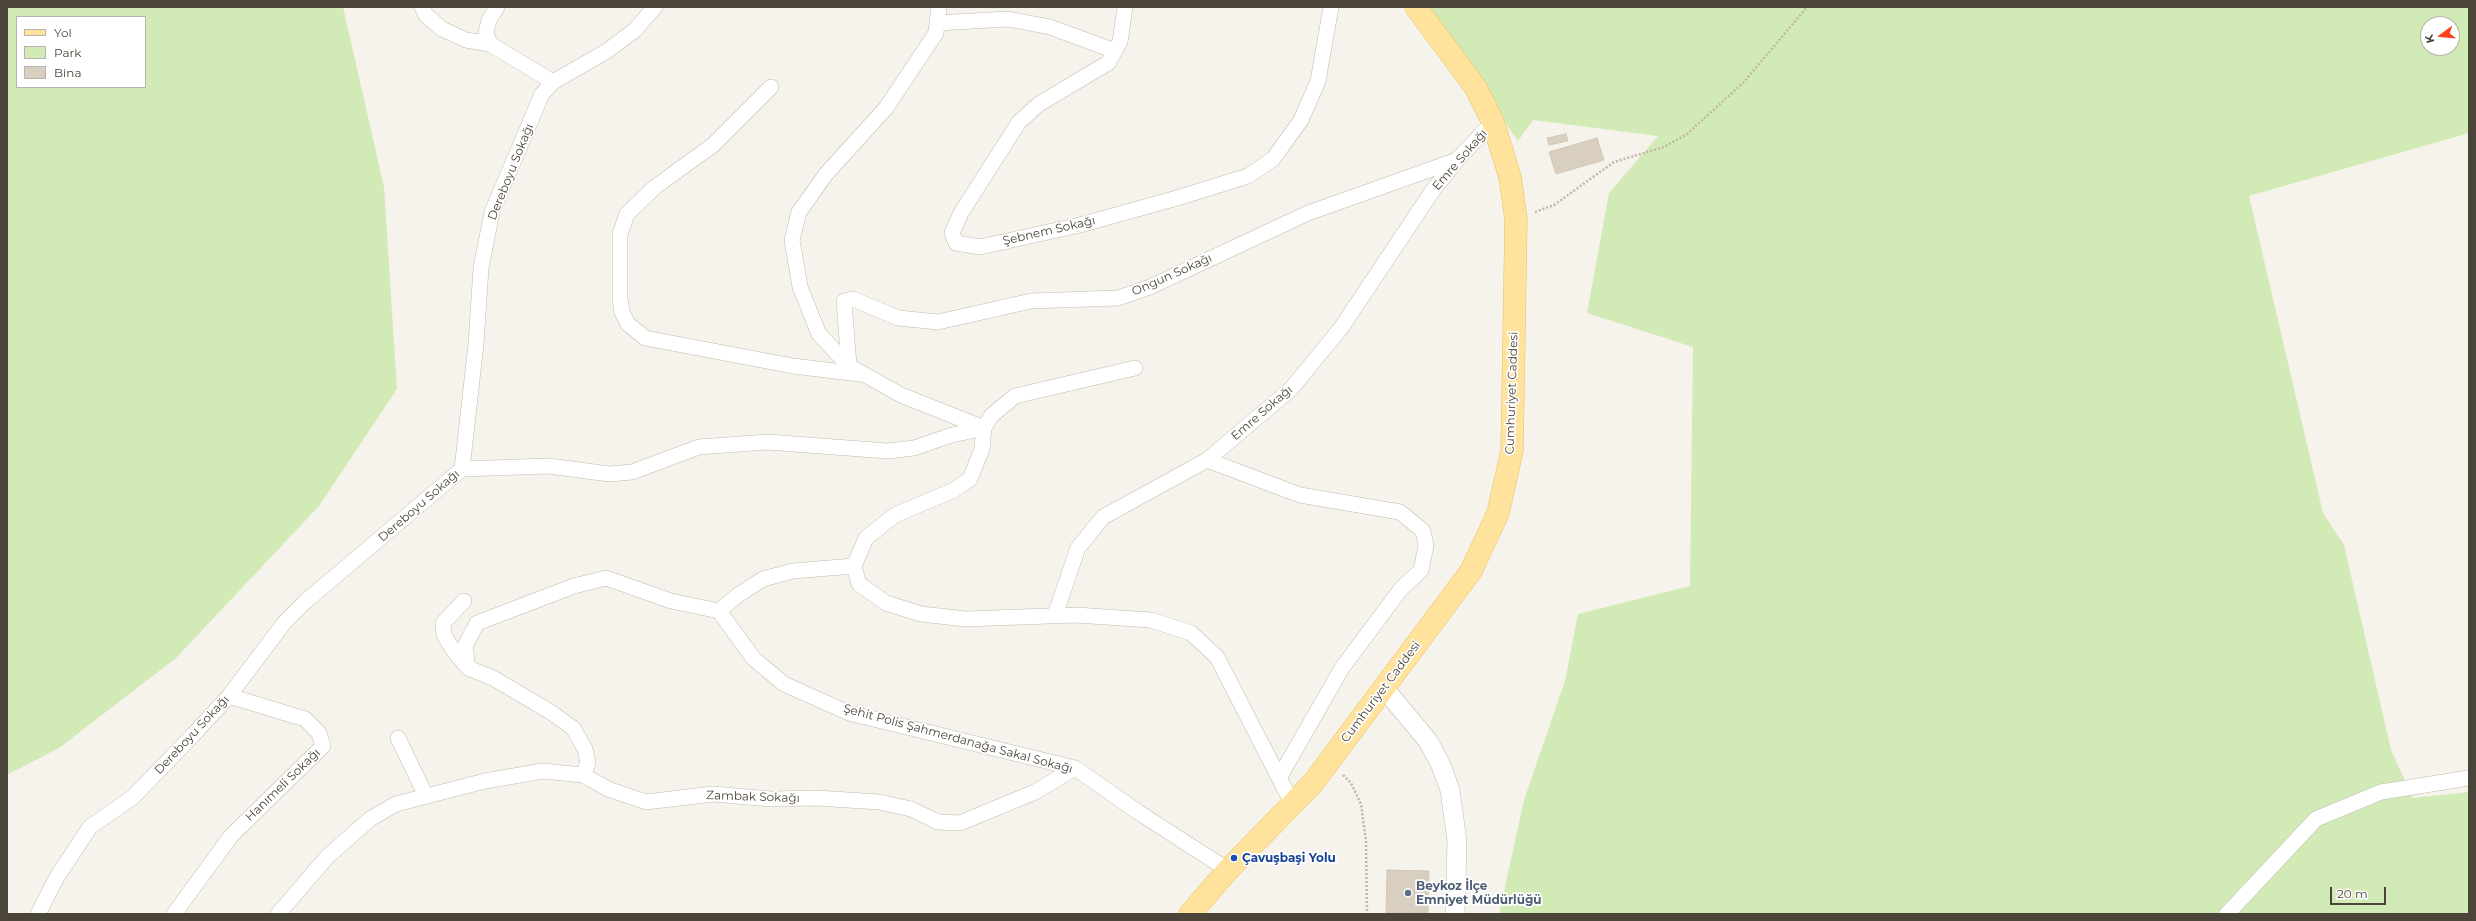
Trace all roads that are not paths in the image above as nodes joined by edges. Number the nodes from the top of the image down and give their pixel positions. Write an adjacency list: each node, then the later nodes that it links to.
1 (422, 7): 9 (street)
2 (497, 7): 9 (street)
3 (655, 7): 11 (street, Dereboyu Sokağı)
4 (939, 7): 8 (street)
5 (1125, 7): 10 (street, Şebnem Sokağı)
6 (1331, 7): 10 (street, Şebnem Sokağı)
7 (1416, 7): 13 (main road, Cumhuriyet Caddesi)
8 (937, 22): 10 (street); 15 (street)
9 (490, 44): 11 (street)
10 (1115, 51)
11 (553, 82): 20 (street, Dereboyu Sokağı)
12 (771, 87): 17 (street)
13 (1493, 122): 14 (street, Emre Sokağı); 26 (main road, Cumhuriyet Caddesi)
14 (1457, 160): 15 (street, Ongun Sokağı); 19 (street, Emre Sokağı)
15 (849, 366): 17 (street)
16 (1135, 368): 18 (street)
17 (864, 374): 18 (street)
18 (984, 428): 20 (street); 21 (street)
19 (1206, 460): 24 (street, Emre Sokağı); 31 (street)
20 (462, 469): 27 (street, Dereboyu Sokağı)
21 (854, 566): 23 (street); 24 (street)
22 (464, 600): 25 (street)
23 (719, 611): 25 (street); 29 (street, Şehit Polis Şahmerdanağa Sakal Sokağı)
24 (1055, 616): 31 (street)
25 (468, 668): 30 (street)
26 (1384, 688): 34 (main road, Cumhuriyet Caddesi); 40 (street)
27 (229, 696): 36 (street, Dereboyu Sokağı); 37 (street, Hanımeli Sokağı)
28 (398, 738): 33 (street)
29 (1075, 768): 30 (street, Zambak Sokağı); 35 (street, Şehit Polis Şahmerdanağa Sakal Sokağı)
30 (583, 775): 33 (street, Zambak Sokağı)
31 (1279, 778): 34 (street)
32 (2469, 778): 41 (street)
33 (426, 796): 38 (street, Zambak Sokağı)
34 (1293, 805): 35 (main road, Cumhuriyet Caddesi)
35 (1228, 870): 39 (main road, Cumhuriyet Caddesi)
36 (38, 914)
37 (174, 914)
38 (278, 914)
39 (1190, 914)
40 (1455, 914)
41 (2227, 914)

